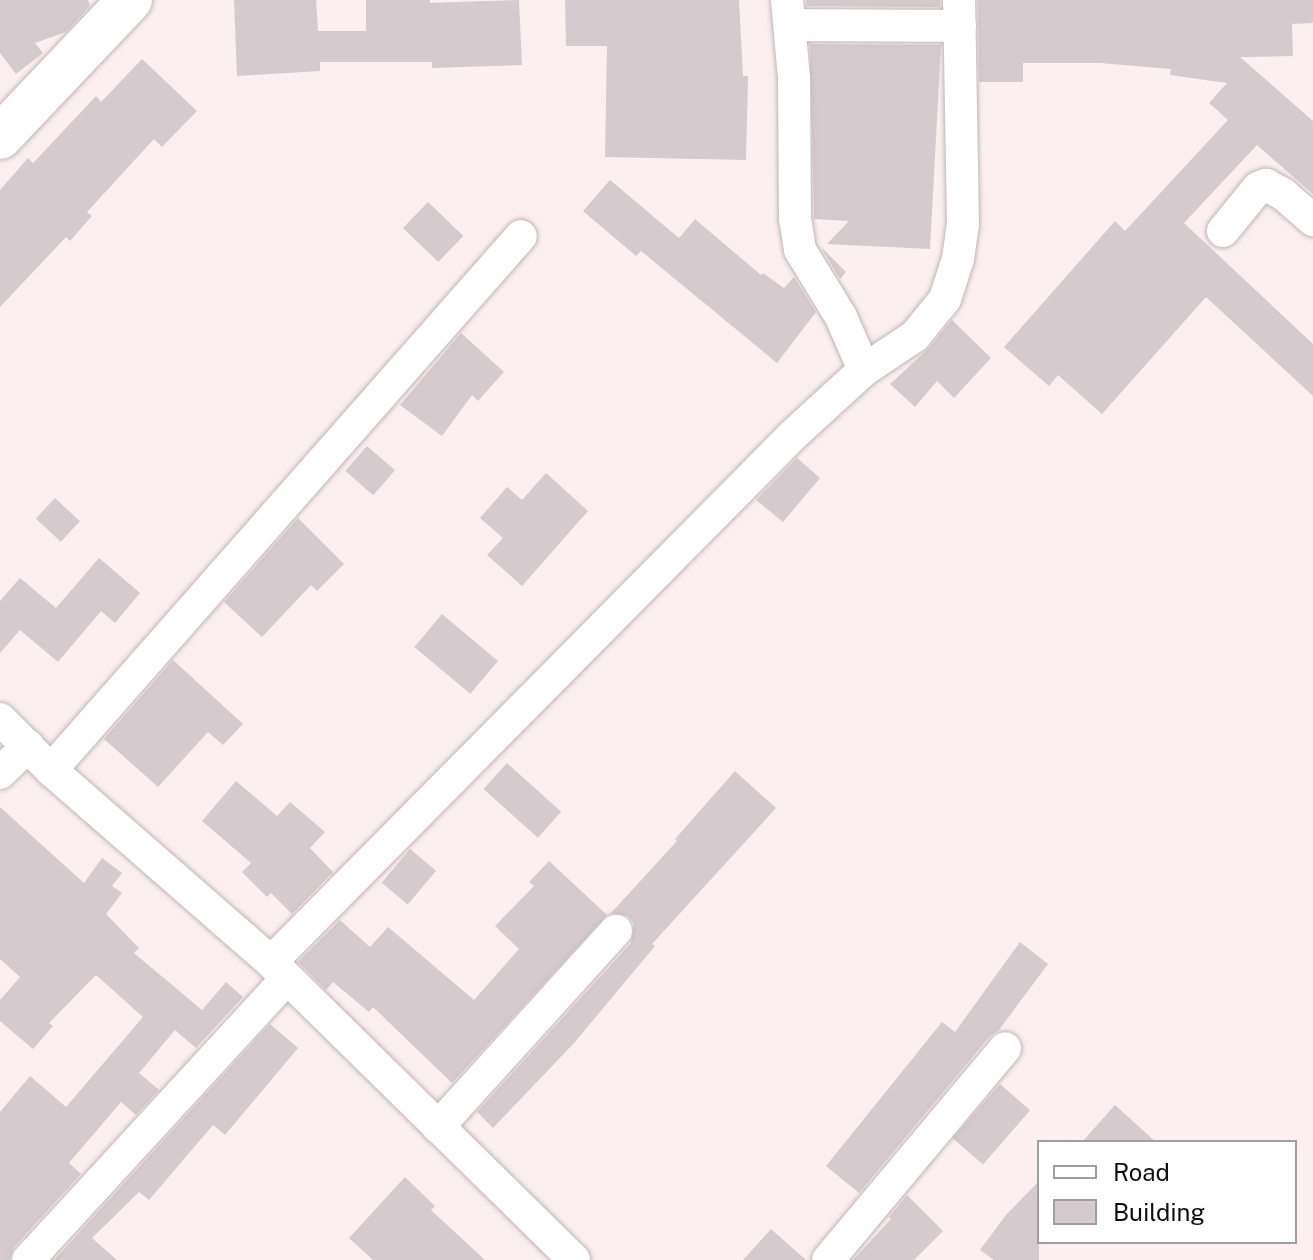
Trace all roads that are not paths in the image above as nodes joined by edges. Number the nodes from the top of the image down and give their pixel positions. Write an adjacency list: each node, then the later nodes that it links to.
1 (130, 0): 4 (main road)
2 (788, 13): 3 (street); 8 (street)
3 (960, 13): 8 (street)
4 (0, 137)
5 (1313, 220): 6 (street)
6 (1223, 231)
7 (521, 236): 11 (street)
8 (864, 370): 14 (street)
9 (0, 719): 10 (street)
10 (28, 746): 11 (street); 12 (street)
11 (51, 770): 14 (street)
12 (0, 773)
13 (616, 931): 16 (street)
14 (279, 970): 16 (street); 17 (street)
15 (1005, 1048): 19 (street)
16 (438, 1127): 18 (street)
17 (28, 1260)
18 (574, 1260)
19 (828, 1260)

